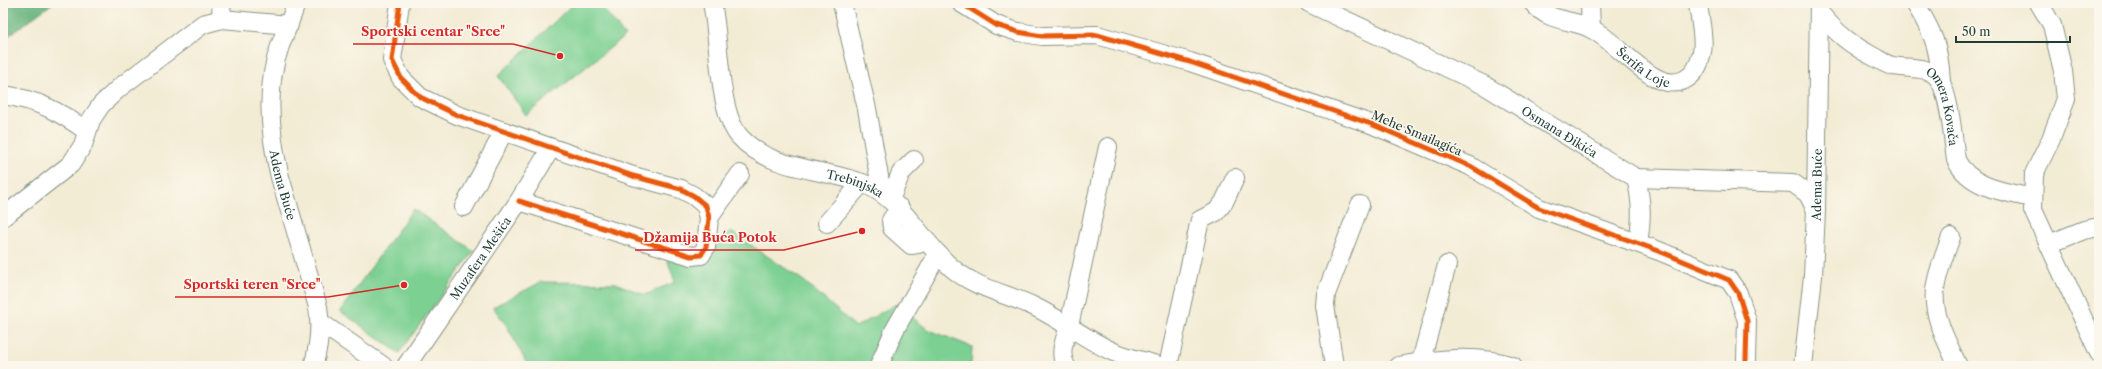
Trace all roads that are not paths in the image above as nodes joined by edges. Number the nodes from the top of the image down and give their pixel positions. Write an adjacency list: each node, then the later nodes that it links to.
1 (296, 3): 14 (street, Adema Buće)
2 (400, 3): 19 (street)
3 (712, 3): 26 (street, Trebinjska)
4 (842, 3): 28 (street)
5 (961, 3): 38 (street, Mehe Smailagića)
6 (1309, 3): 25 (street, Osmana Đikića)
7 (1533, 3): 15 (street, Šerifa Loje)
8 (1590, 3): 15 (street)
9 (1698, 3): 15 (street, Šerifa Loje)
10 (1915, 3): 16 (street)
11 (2039, 3): 27 (street)
12 (1819, 8): 16 (street, Omera Kovača); 32 (street, Adema Buće)
13 (222, 11): 14 (street); 18 (street)
14 (289, 25): 42 (street, Adema Buće)
15 (1591, 28)
16 (1941, 81): 27 (street, Omera Kovača)
17 (3, 95): 18 (street)
18 (86, 131): 33 (street)
19 (504, 131): 21 (street); 31 (street)
20 (1108, 147): 43 (street)
21 (551, 148): 29 (street, Muzafera Mešića); 34 (street)
22 (914, 160): 28 (street)
23 (740, 174): 34 (street)
24 (1235, 178): 53 (street)
25 (1636, 178): 32 (street, Osmana Đikića); 38 (street)
26 (862, 183): 28 (street, Trebinjska); 35 (street)
27 (2033, 198): 39 (street)
28 (891, 200): 40 (street, Trebinjska)
29 (519, 201): 34 (street); 49 (street, Muzafera Mešića)
30 (1360, 205): 54 (street)
31 (464, 207)
32 (1816, 210): 57 (street, Adema Buće)
33 (3, 217)
34 (709, 218)
35 (827, 223)
36 (2099, 227): 39 (street)
37 (1951, 237): 58 (street)
38 (1638, 243): 45 (street, Mehe Smailagića)
39 (2049, 244): 44 (street)
40 (938, 254): 43 (street, Trebinjska); 50 (street)
41 (1447, 265): 46 (street)
42 (321, 323): 47 (street, Adema Buće); 48 (street)
43 (1069, 326): 51 (street); 52 (street, Trebinjska)
44 (2099, 353)
45 (1746, 360)
46 (1421, 361): 55 (street); 56 (street)
47 (313, 366)
48 (383, 366)
49 (406, 366)
50 (879, 366)
51 (1066, 366)
52 (1159, 366)
53 (1168, 366)
54 (1334, 366)
55 (1398, 366)
56 (1513, 366)
57 (1803, 366)
58 (1958, 366)

